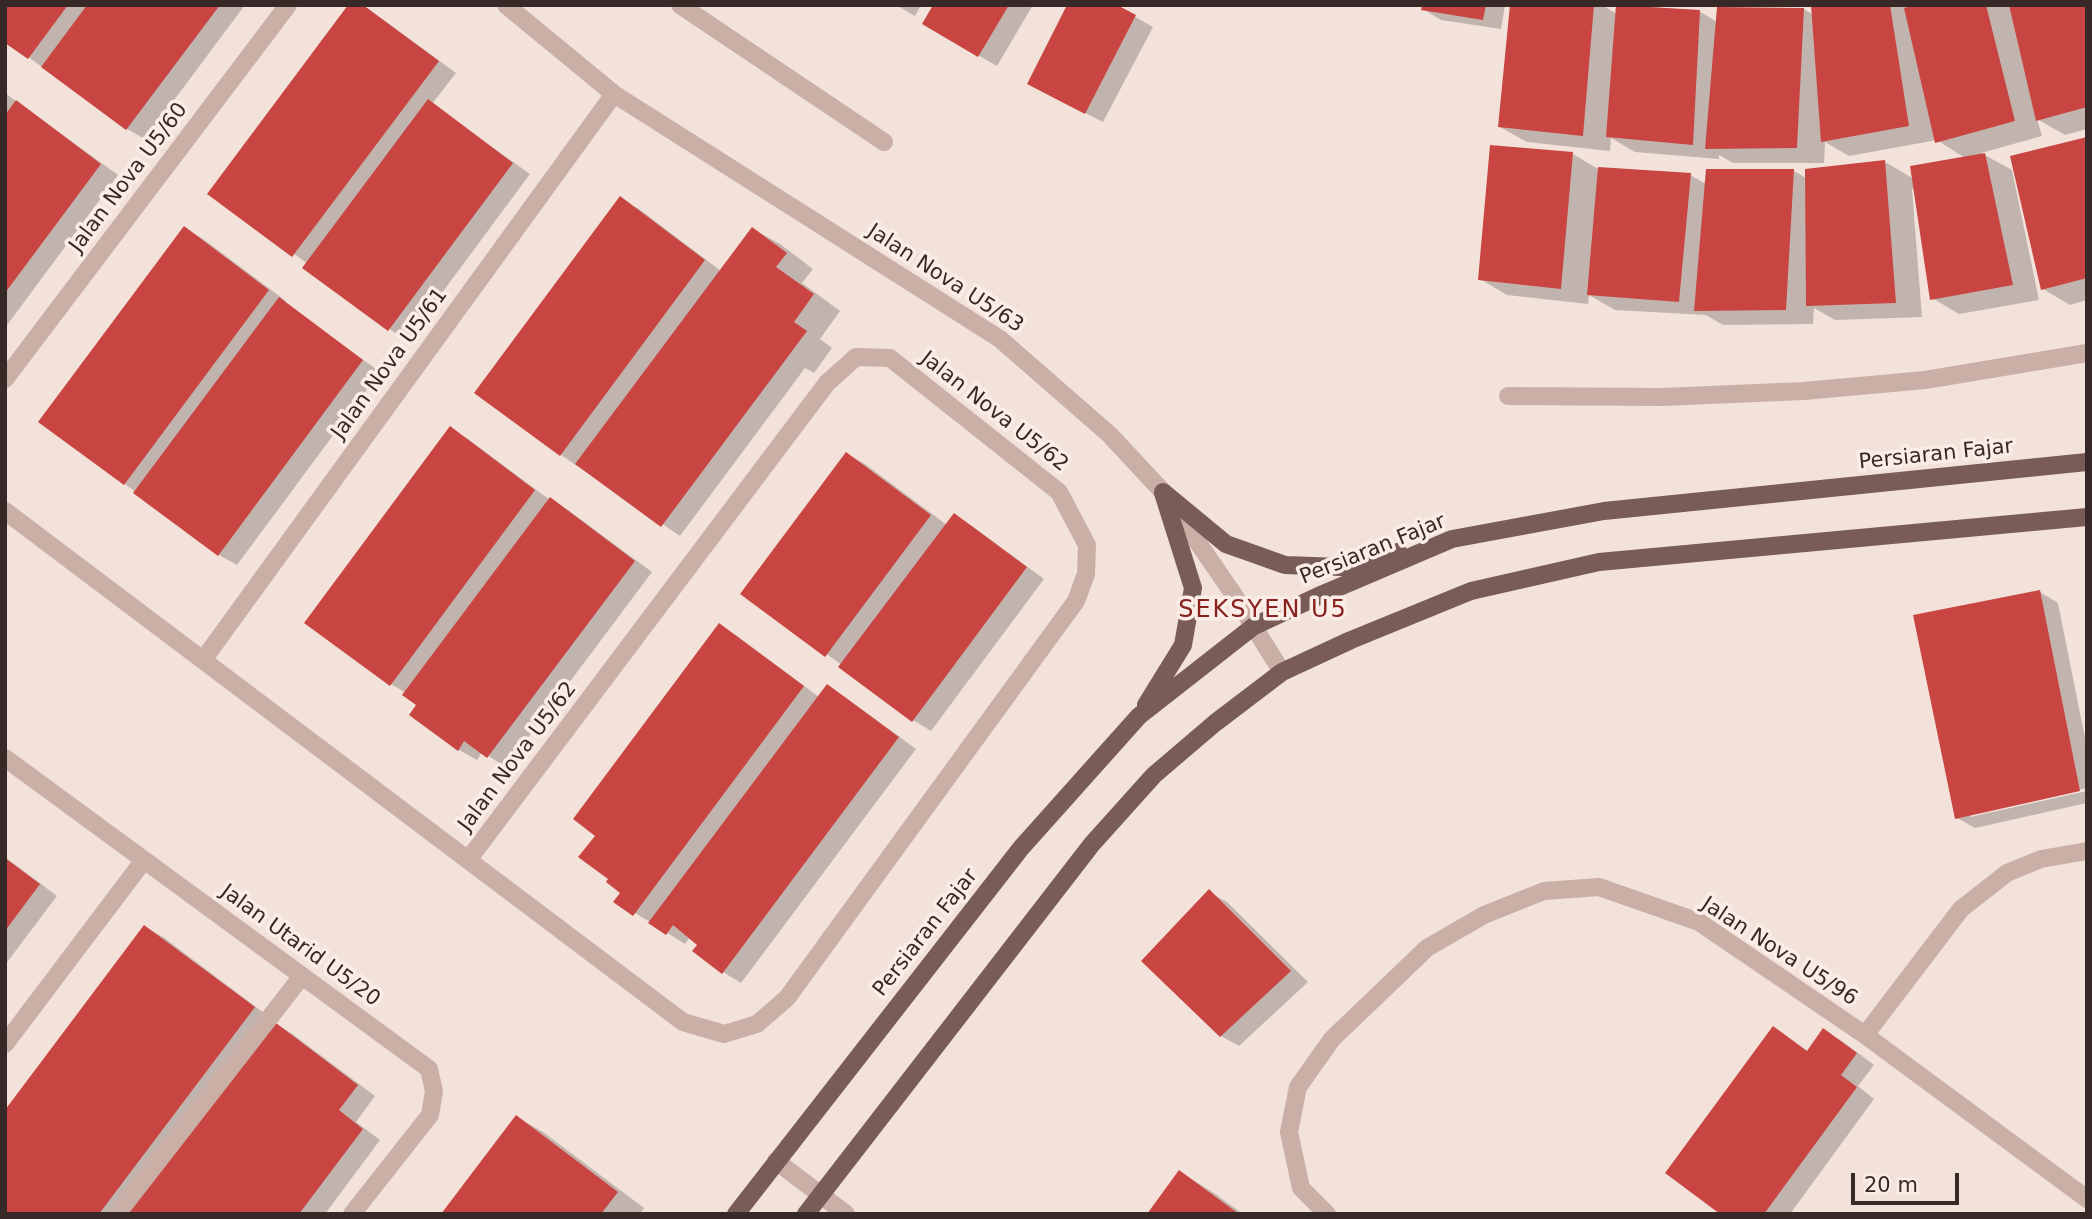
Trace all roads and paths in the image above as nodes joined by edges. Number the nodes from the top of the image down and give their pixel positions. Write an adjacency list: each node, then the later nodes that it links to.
1 (288, 5): 7 (street, Jalan Nova U5/60)
2 (506, 5): 4 (street, Jalan Nova U5/63)
3 (680, 5): 5 (street)
4 (614, 94): 10 (street, Jalan Nova U5/63); 15 (street, Jalan Nova U5/61)
5 (884, 142)
6 (2087, 353): 8 (street)
7 (5, 379)
8 (1508, 396)
9 (2087, 462): 13 (main road, Persiaran Fajar)
10 (1163, 492): 13 (main road); 14 (street, Jalan Nova U5/63); 17 (main road)
11 (5, 511): 15 (street)
12 (2087, 517): 16 (main road)
13 (1452, 539): 14 (main road, Persiaran Fajar)
14 (1254, 626): 16 (street, Jalan Nova U5/63); 17 (main road, Persiaran Fajar)
15 (203, 660): 21 (street)
16 (1282, 672): 26 (main road)
17 (1139, 716): 25 (main road, Persiaran Fajar)
18 (5, 758): 20 (street, Jalan Utarid U5/20)
19 (2087, 851): 23 (street)
20 (144, 860): 22 (street, Jalan Utarid U5/20); 24 (street)
21 (468, 860): 21 (street, Jalan Nova U5/62)
22 (302, 976): 28 (street); 29 (street, Jalan Utarid U5/20)
23 (1865, 1035): 27 (street, Jalan Nova U5/96); 33 (street, Jalan Nova U5/96)
24 (5, 1044)
25 (776, 1161): 26 (street); 30 (main road, Persiaran Fajar)
26 (820, 1195): 31 (main road); 32 (street)
27 (2087, 1199)
28 (117, 1214)
29 (352, 1214)
30 (736, 1214)
31 (806, 1214)
32 (846, 1214)
33 (1327, 1214)

